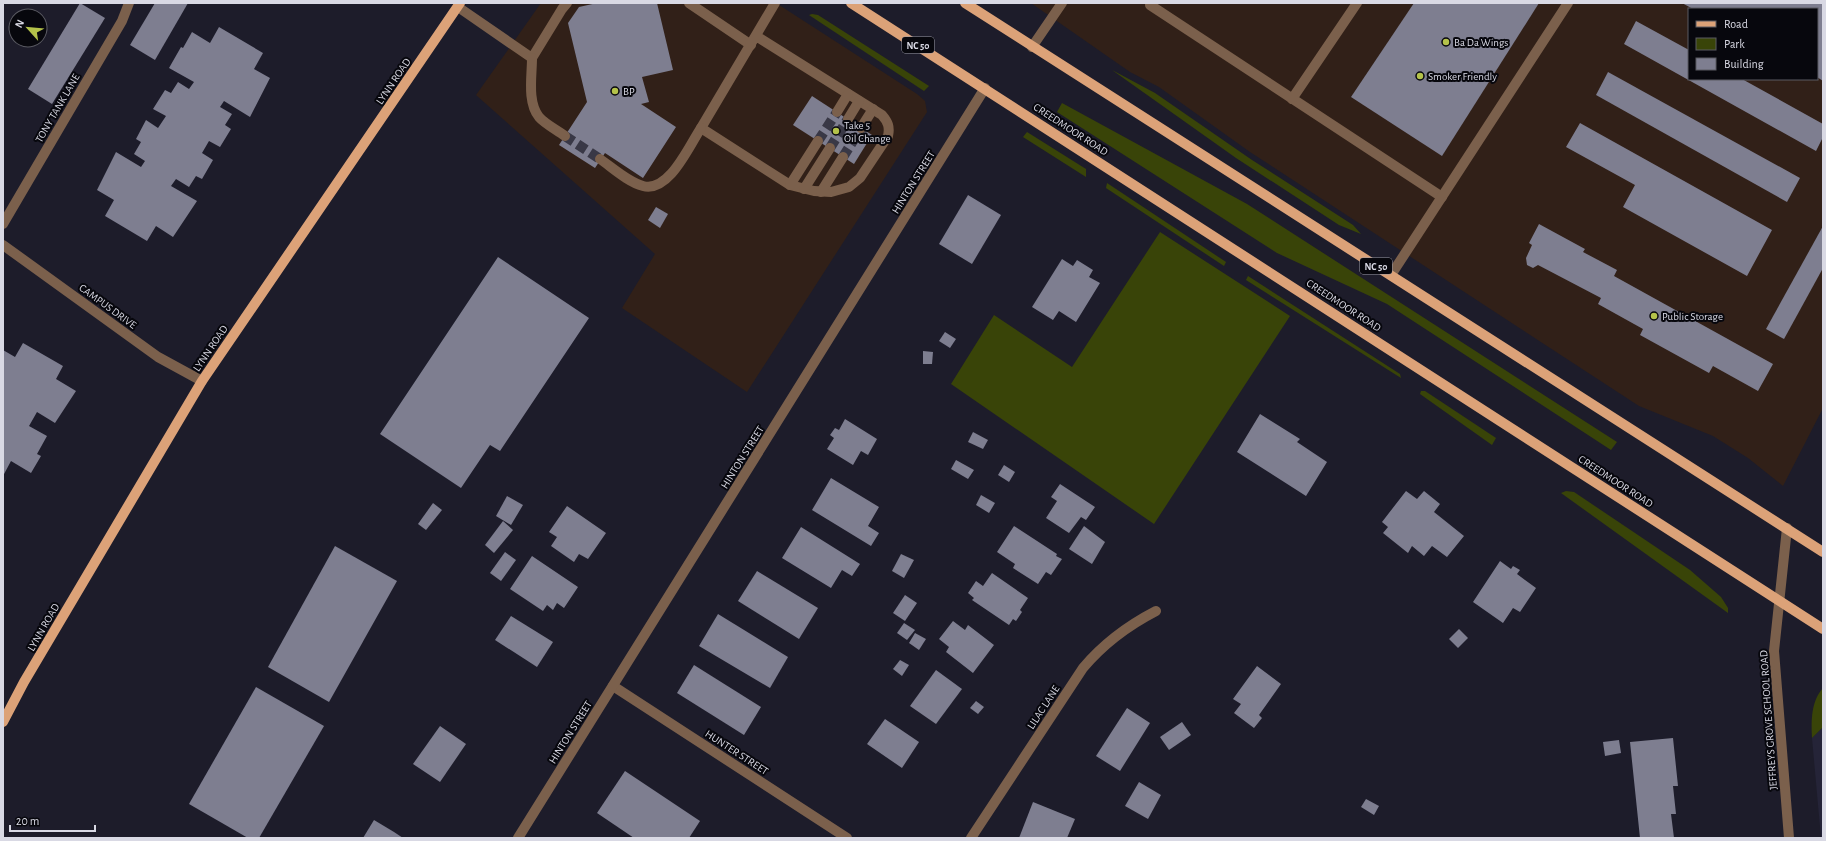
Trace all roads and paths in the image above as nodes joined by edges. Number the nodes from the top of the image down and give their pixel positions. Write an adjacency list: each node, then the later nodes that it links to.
1 (129, 3): 33 (street, TONY TANK LANE)
2 (567, 3): 14 (street)
3 (689, 3): 12 (street)
4 (775, 3): 12 (street)
5 (851, 3): 15 (main road, CREEDMOOR ROAD / NC 50)
6 (965, 3): 13 (main road, NC 50)
7 (1062, 3): 13 (street)
8 (1152, 3): 17 (street)
9 (1357, 3): 17 (street)
10 (1568, 3): 32 (street)
11 (459, 5): 14 (street); 36 (main road, LYNN ROAD)
12 (753, 40): 16 (street); 22 (street)
13 (1032, 47): 35 (main road, NC 50)
14 (532, 58): 24 (street)
15 (985, 88): 39 (main road, CREEDMOOR ROAD / NC 50); 42 (street, HINTON STREET)
16 (848, 94): 18 (street); 20 (street)
17 (1292, 99): 32 (street)
18 (859, 101): 19 (street); 21 (street)
19 (873, 109): 23 (street); 31 (street)
20 (837, 112)
21 (848, 119)
22 (700, 128): 28 (street); 29 (street)
23 (861, 128)
24 (565, 136)
25 (818, 141): 29 (street)
26 (830, 148): 30 (street)
27 (843, 156): 31 (street)
28 (600, 159)
29 (786, 183): 30 (street)
30 (804, 188): 31 (street)
31 (821, 192)
32 (1442, 197): 35 (street)
33 (3, 224)
34 (3, 244): 36 (street, CAMPUS DRIVE)
35 (1391, 276): 37 (main road, NC 50)
36 (202, 381): 43 (main road, LYNN ROAD)
37 (1787, 528): 38 (main road, NC 50); 39 (street, JEFFREYS GROVE SCHOOL ROAD)
38 (1823, 552)
39 (1778, 599): 41 (main road, CREEDMOOR ROAD / NC 50); 47 (street, JEFFREYS GROVE SCHOOL ROAD)
40 (1156, 611): 46 (street, LILAC LANE)
41 (1823, 628)
42 (613, 686): 44 (street, HINTON STREET); 45 (street, HUNTER STREET)
43 (3, 722)
44 (518, 838)
45 (847, 838)
46 (971, 838)
47 (1789, 838)

